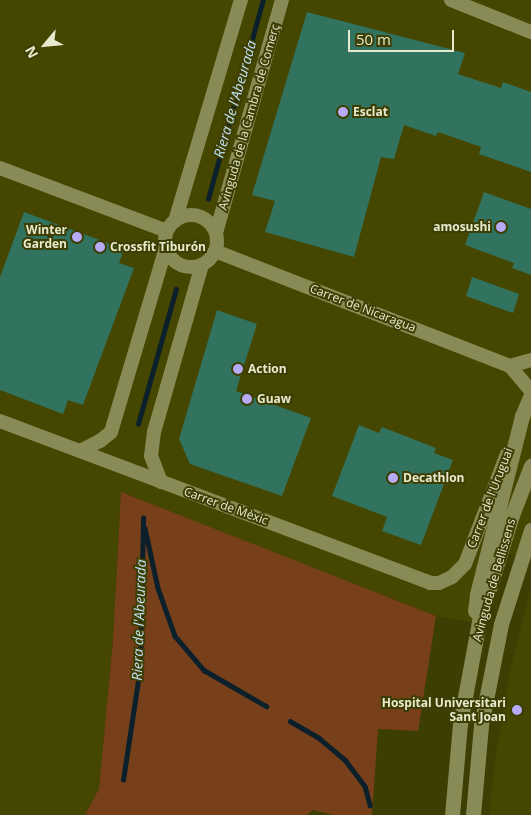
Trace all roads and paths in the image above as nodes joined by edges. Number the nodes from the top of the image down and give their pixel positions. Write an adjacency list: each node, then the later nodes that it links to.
1 (241, 0): 6 (street)
2 (282, 0): 7 (street, Avinguda de la Cambra de Comerç)
3 (451, 0): 4 (street)
4 (531, 32)
5 (0, 168): 6 (street)
6 (171, 226): 7 (street); 8 (street)
7 (216, 233): 9 (street)
8 (166, 248): 10 (street); 17 (street)
9 (215, 251): 10 (street); 12 (street, Carrer de Nicaragua)
10 (202, 265): 19 (street)
11 (531, 360): 12 (street)
12 (510, 366): 13 (street, Carrer de Nicaragua)
13 (531, 391)
14 (531, 395): 15 (main road)
15 (522, 416): 21 (street, Carrer de l'Uruguai); 22 (main road)
16 (0, 421): 17 (street, Carrer de Mèxic)
17 (80, 451): 19 (street, Carrer de Mèxic)
18 (531, 466): 22 (main road, Avinguda de Bellissens)
19 (161, 482): 21 (street, Carrer de Mèxic)
20 (531, 530): 24 (main road, Avinguda de Bellissens)
21 (452, 577)
22 (460, 724): 23 (main road, Avinguda de Bellissens)
23 (452, 815)
24 (473, 815)

